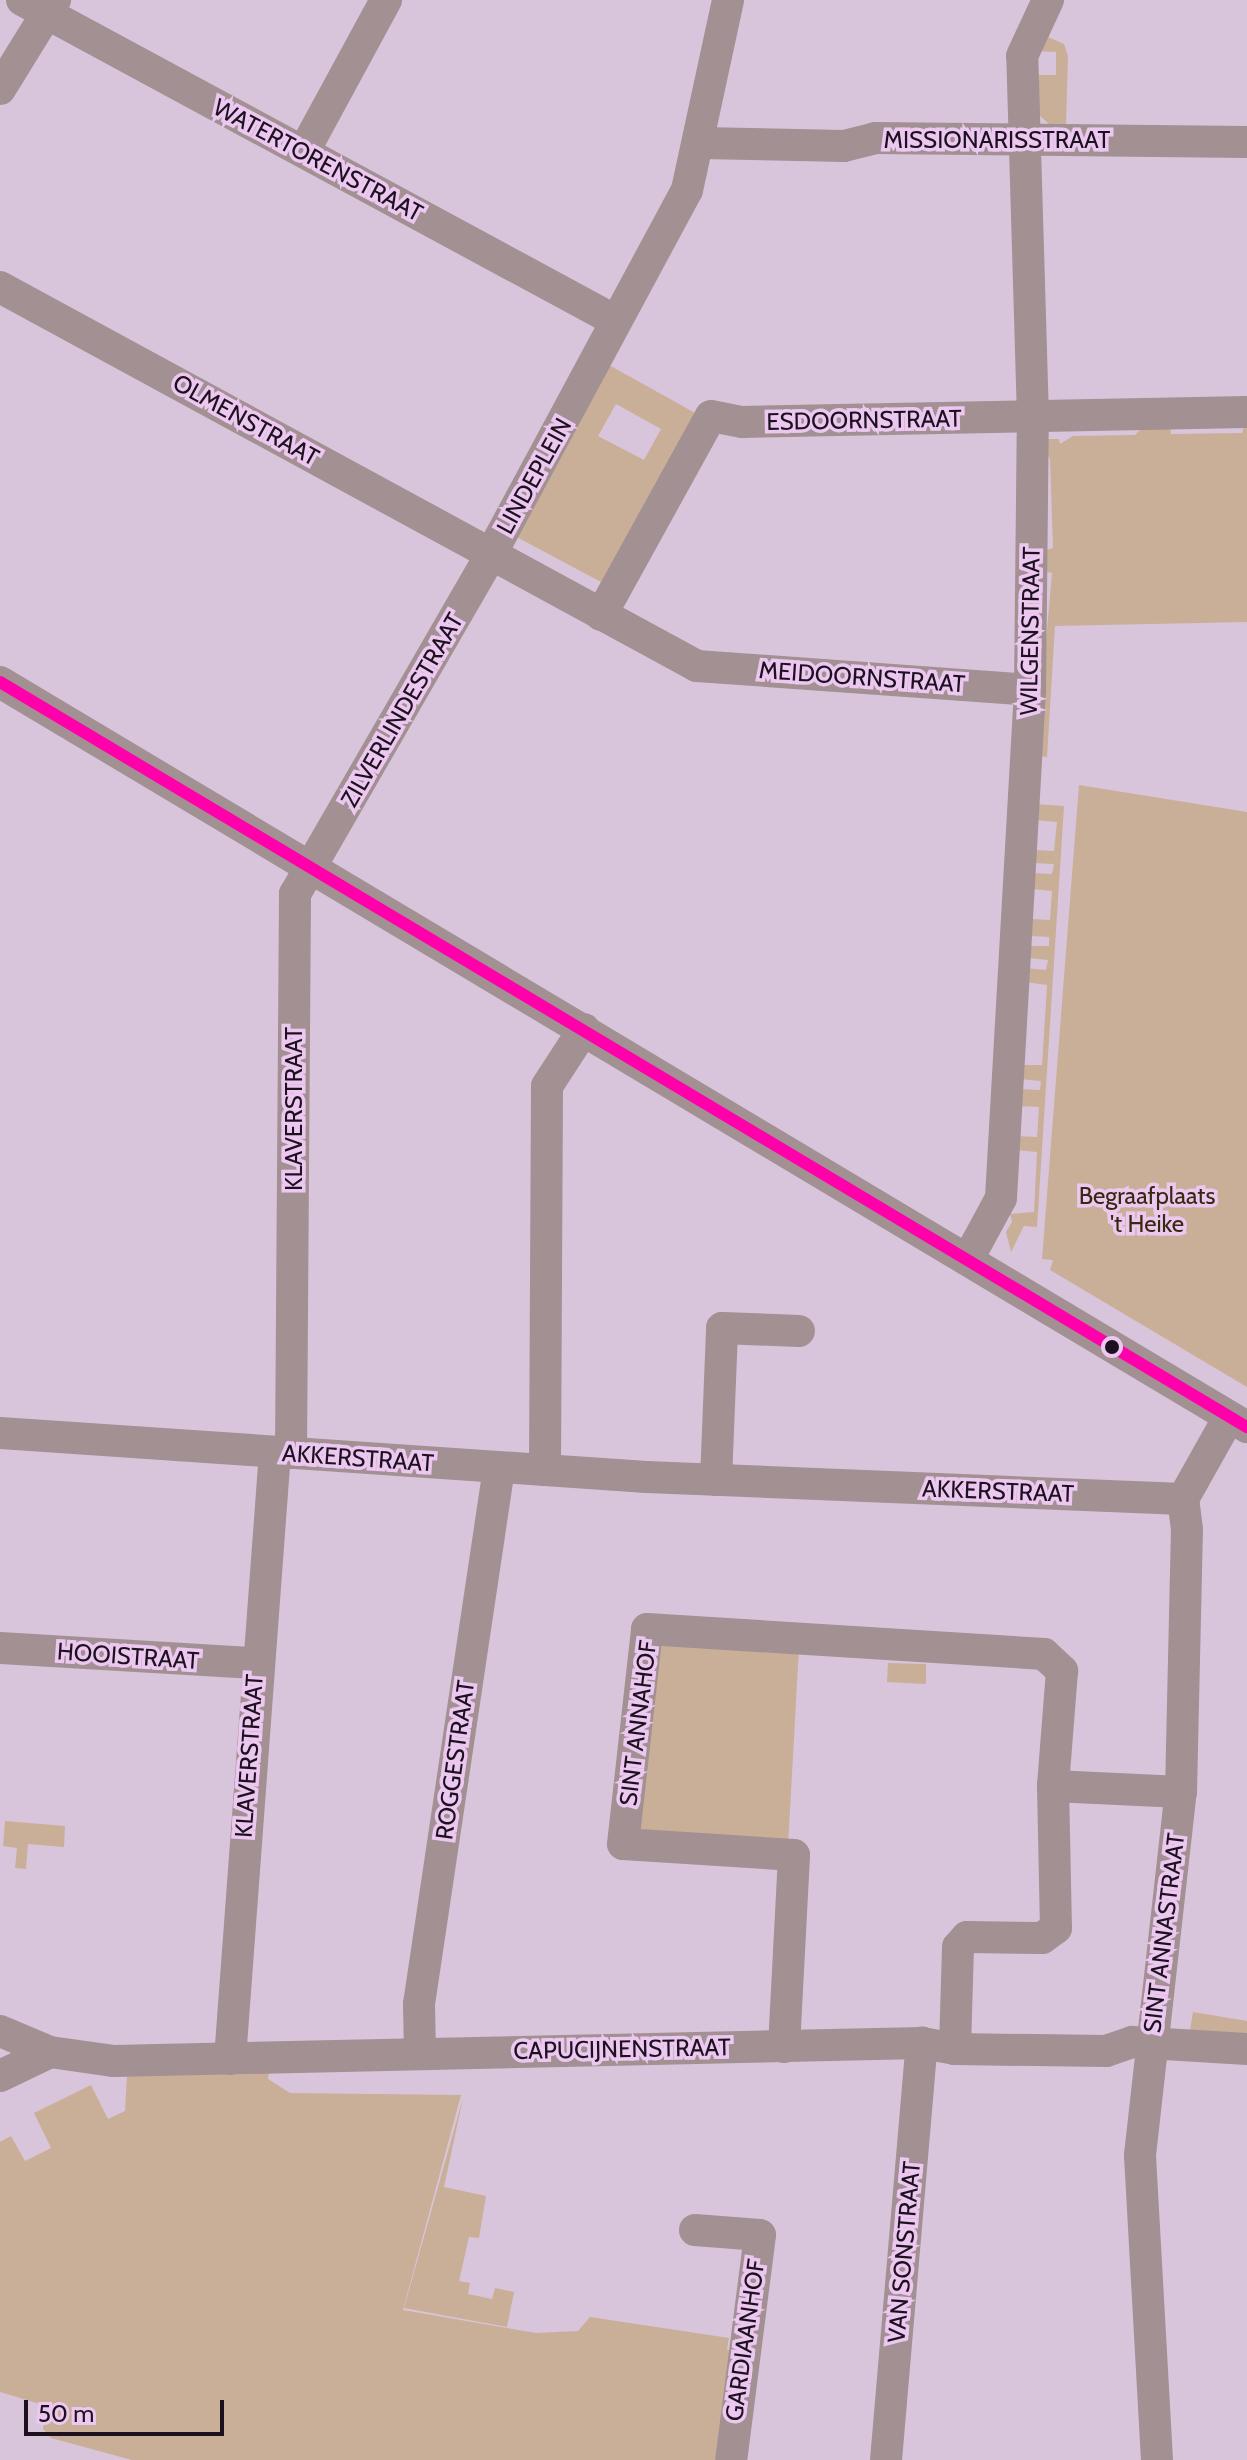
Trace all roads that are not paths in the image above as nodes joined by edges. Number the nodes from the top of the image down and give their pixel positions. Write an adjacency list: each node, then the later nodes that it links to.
1 (386, 0): 9 (street)
2 (728, 0): 8 (street, LINDEPLEIN)
3 (1048, 0): 6 (street, WILGENSTRAAT)
4 (41, 4): 5 (street); 9 (street, WATERTORENSTRAAT)
5 (0, 89)
6 (1025, 139): 7 (street, MISSIONARISSTRAAT); 8 (street, MISSIONARISSTRAAT); 13 (street, WILGENSTRAAT)
7 (1247, 142)
8 (700, 143): 11 (street, LINDEPLEIN)
9 (304, 151): 11 (street, WATERTORENSTRAAT)
10 (0, 287): 14 (street, OLMENSTRAAT)
11 (614, 320): 14 (street, LINDEPLEIN)
12 (1247, 412): 13 (street, ESDOORNSTRAAT)
13 (1033, 418): 15 (street, ESDOORNSTRAAT); 18 (street, WILGENSTRAAT)
14 (491, 554): 15 (street, LINDEPLEIN); 19 (street, ZILVERLINDESTRAAT)
15 (601, 615): 16 (street, LINDEPLEIN)
16 (695, 665): 18 (street, MEIDOORNSTRAAT)
17 (0, 682): 19 (street)
18 (1030, 690): 21 (street, WILGENSTRAAT)
19 (312, 866): 20 (street); 25 (street, KLAVERSTRAAT)
20 (584, 1029): 21 (street); 27 (street)
21 (968, 1259): 23 (street)
22 (799, 1331): 28 (street)
23 (1238, 1422): 29 (street)
24 (0, 1433): 25 (street, AKKERSTRAAT)
25 (283, 1453): 26 (street, AKKERSTRAAT); 31 (street, KLAVERSTRAAT)
26 (499, 1468): 27 (street, AKKERSTRAAT); 41 (street, ROGGESTRAAT)
27 (545, 1470): 28 (street, AKKERSTRAAT)
28 (716, 1480): 29 (street, AKKERSTRAAT)
29 (1183, 1499): 33 (street, SINT ANNASTRAAT)
30 (0, 1648): 31 (street, HOOISTRAAT)
31 (255, 1663): 42 (street, KLAVERSTRAAT)
32 (1053, 1786): 33 (street); 37 (street, SINT ANNAHOF); 38 (street, SINT ANNAHOF)
33 (1181, 1792): 36 (street, SINT ANNASTRAAT)
34 (0, 2031): 40 (street, CAPUCIJNENSTRAAT)
35 (922, 2043): 37 (street, CAPUCIJNENSTRAAT); 38 (street, CAPUCIJNENSTRAAT); 46 (street, VAN SONSTRAAT)
36 (1151, 2043): 38 (street, CAPUCIJNENSTRAAT); 39 (street, CAPUCIJNENSTRAAT); 47 (street, SINT ANNASTRAAT)
37 (784, 2047): 41 (street, CAPUCIJNENSTRAAT)
38 (955, 2049)
39 (1247, 2049)
40 (50, 2052): 42 (street, CAPUCIJNENSTRAAT); 43 (street)
41 (420, 2053): 42 (street, CAPUCIJNENSTRAAT)
42 (230, 2059)
43 (0, 2076)
44 (695, 2230): 45 (street, GARDIAANHOF)
45 (731, 2460)
46 (886, 2460)
47 (1157, 2460)

